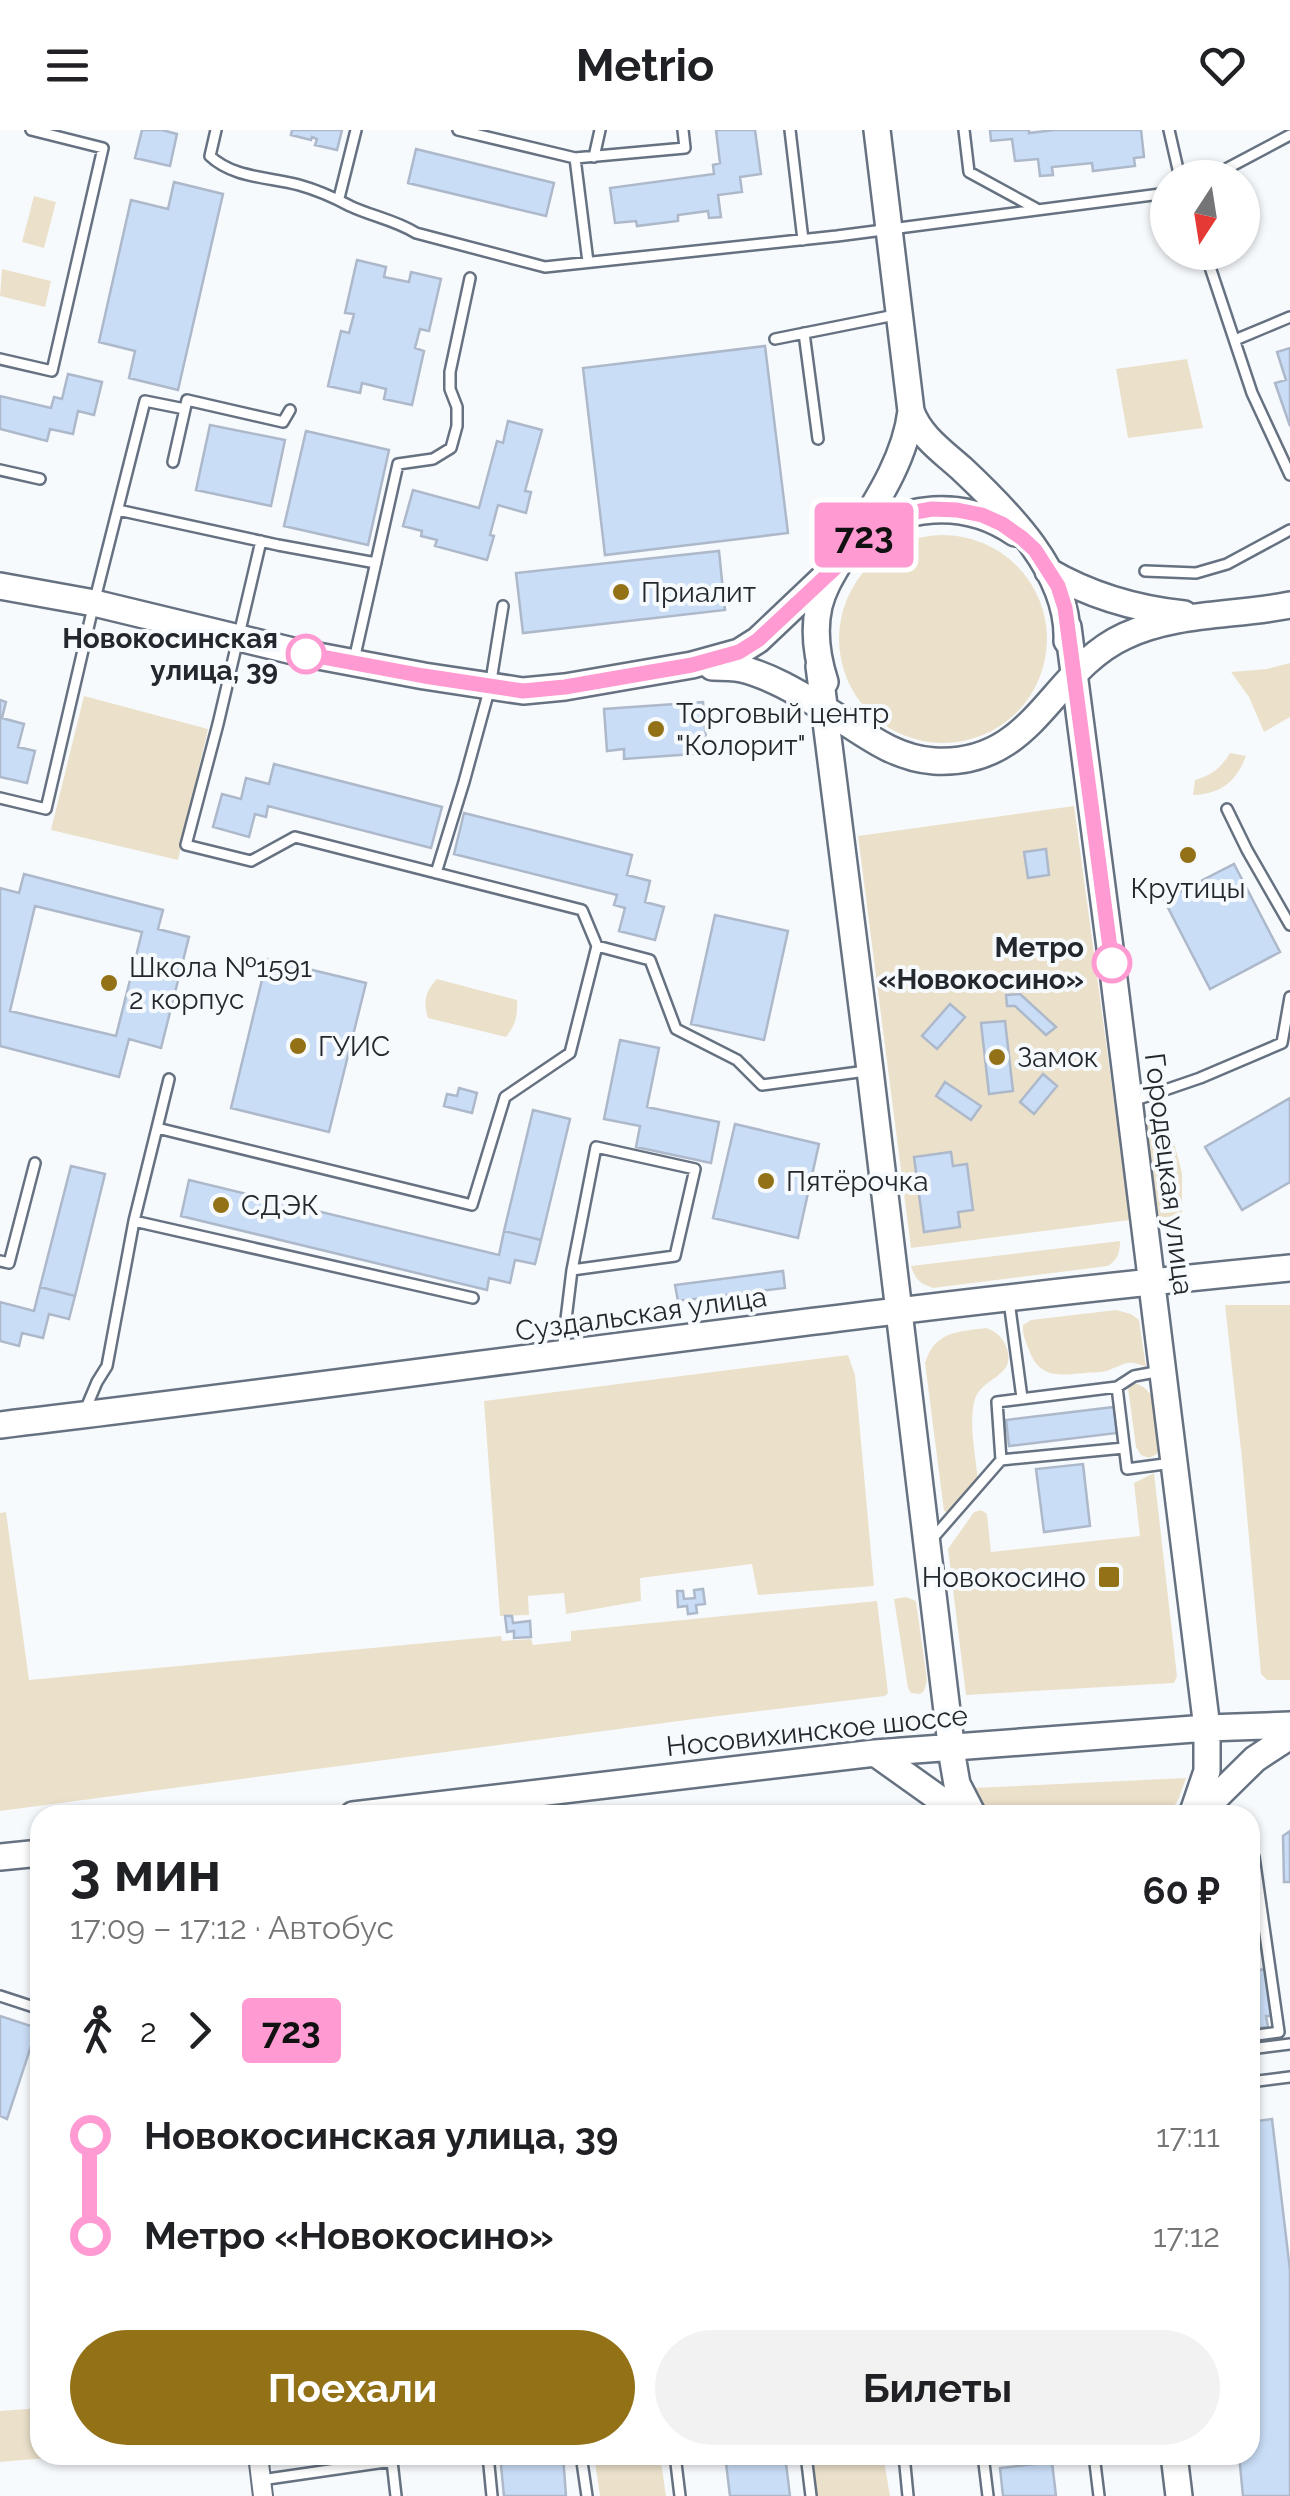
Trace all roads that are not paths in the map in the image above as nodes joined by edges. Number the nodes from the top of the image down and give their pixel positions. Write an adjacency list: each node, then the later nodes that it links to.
1 (30, 130): 29 (lane)
2 (216, 130): 17 (lane)
3 (356, 130): 17 (lane)
4 (458, 130): 13 (lane)
5 (600, 130): 12 (lane)
6 (683, 130): 12 (lane)
7 (790, 130): 20 (lane)
8 (877, 130): 19 (street)
9 (964, 130): 18 (lane)
10 (1169, 130): 14 (lane)
11 (1290, 135): 15 (lane)
12 (594, 156): 13 (lane)
13 (575, 158): 21 (lane)
14 (1176, 160)
15 (1243, 160)
16 (1150, 195): 18 (lane)
17 (339, 198): 21 (lane)
18 (1038, 210): 19 (lane)
19 (888, 229): 20 (lane); 24 (street)
20 (803, 240): 21 (lane)
21 (588, 262)
22 (1210, 270): 28 (lane)
23 (470, 278): 43 (lane)
24 (899, 314): 26 (lane); 32 (street)
25 (1290, 317): 28 (lane)
26 (804, 333): 27 (lane); 33 (lane)
27 (775, 340)
28 (1235, 340): 36 (lane)
29 (0, 358)
30 (185, 409): 31 (lane); 34 (lane); 38 (lane)
31 (290, 410)
32 (911, 411): 41 (street); 42 (street)
33 (818, 439)
34 (173, 462)
35 (0, 470): 37 (lane)
36 (1290, 475)
37 (40, 479)
38 (118, 510): 40 (lane); 46 (lane)
39 (1290, 530): 44 (lane)
40 (261, 541): 43 (lane); 51 (lane)
41 (840, 561): 42 (street); 53 (street); 54 (street)
42 (1041, 561): 49 (street); 50 (street)
43 (376, 562): 52 (lane)
44 (1145, 571)
45 (0, 586): 46 (street)
46 (94, 603): 51 (street); 60 (lane)
47 (503, 606): 56 (lane)
48 (1290, 606): 49 (street)
49 (1214, 616): 55 (street)
50 (1068, 628): 55 (street, Городецкая улица); 58 (street)
51 (238, 639): 52 (street); 62 (lane)
52 (354, 663): 56 (street)
53 (692, 665): 56 (street); 57 (street)
54 (819, 666): 57 (street); 59 (street)
55 (1073, 676): 58 (street); 71 (street, Городецкая улица)
56 (490, 687): 62 (lane)
57 (823, 708): 59 (street); 69 (street)
58 (1036, 719): 59 (street)
59 (866, 736)
60 (0, 798)
61 (1227, 809): 63 (lane)
62 (436, 874): 65 (lane)
63 (1286, 911): 64 (lane)
64 (1290, 925)
65 (597, 946): 69 (lane); 72 (lane)
66 (1290, 997): 67 (lane)
67 (1282, 1043): 68 (lane); 71 (lane)
68 (1290, 1055)
69 (870, 1070): 81 (street)
70 (169, 1079): 72 (lane)
71 (1130, 1102): 78 (street, Городецкая улица)
72 (158, 1128): 74 (lane)
73 (35, 1164): 75 (lane)
74 (134, 1221): 79 (lane); 86 (lane)
75 (0, 1261)
76 (1290, 1268): 78 (street, Суздальская улица)
77 (572, 1270): 77 (lane); 82 (lane)
78 (1152, 1281): 80 (street, Суздальская улица); 83 (street, Городецкая улица)
79 (473, 1298)
80 (1008, 1298): 81 (street, Суздальская улица); 85 (lane)
81 (899, 1311): 82 (street, Суздальская улица); 91 (street)
82 (562, 1355): 86 (street, Суздальская улица)
83 (1163, 1371): 84 (lane); 90 (street, Городецкая улица)
84 (1117, 1387): 85 (lane); 88 (lane)
85 (1022, 1398): 89 (lane)
86 (83, 1416): 87 (street, Суздальская улица)
87 (0, 1426)
88 (1124, 1448): 89 (lane); 90 (lane)
89 (1001, 1460): 91 (lane)
90 (1175, 1462): 93 (street, Городецкая улица)
91 (928, 1545): 95 (street)
92 (1290, 1725): 93 (street, Носовихинское шоссе)
93 (1208, 1728): 95 (street, Носовихинское шоссе); 100 (street, Городецкая улица)
94 (1290, 1736): 101 (street)
95 (952, 1746): 96 (street, Носовихинское шоссе); 99 (street)
96 (875, 1753): 97 (street, Носовихинское шоссе); 98 (street)
97 (437, 1805)
98 (948, 1805)
99 (968, 1805)
100 (1198, 1805)
101 (1206, 1805)
102 (30, 1853): 103 (street)
103 (0, 1857)
104 (1260, 1898): 105 (lane)
105 (1265, 1933): 106 (lane); 109 (lane)
106 (1260, 1934)
107 (0, 1996): 108 (lane)
108 (30, 2006)
109 (1260, 2035)
110 (1290, 2044): 111 (lane)
111 (1260, 2048)
112 (1290, 2076): 113 (lane)
113 (1260, 2080)
114 (364, 2465): 124 (lane)
115 (395, 2465): 125 (lane)
116 (489, 2465): 126 (lane)
117 (582, 2465): 127 (lane)
118 (676, 2465): 128 (lane)
119 (807, 2465): 129 (lane)
120 (905, 2465): 130 (lane)
121 (983, 2465): 131 (lane)
122 (1095, 2465): 132 (lane)
123 (1175, 2465): 133 (street)
124 (262, 2488)
125 (396, 2496)
126 (492, 2496)
127 (587, 2496)
128 (680, 2496)
129 (811, 2496)
130 (908, 2496)
131 (988, 2496)
132 (1099, 2496)
133 (1179, 2496)

